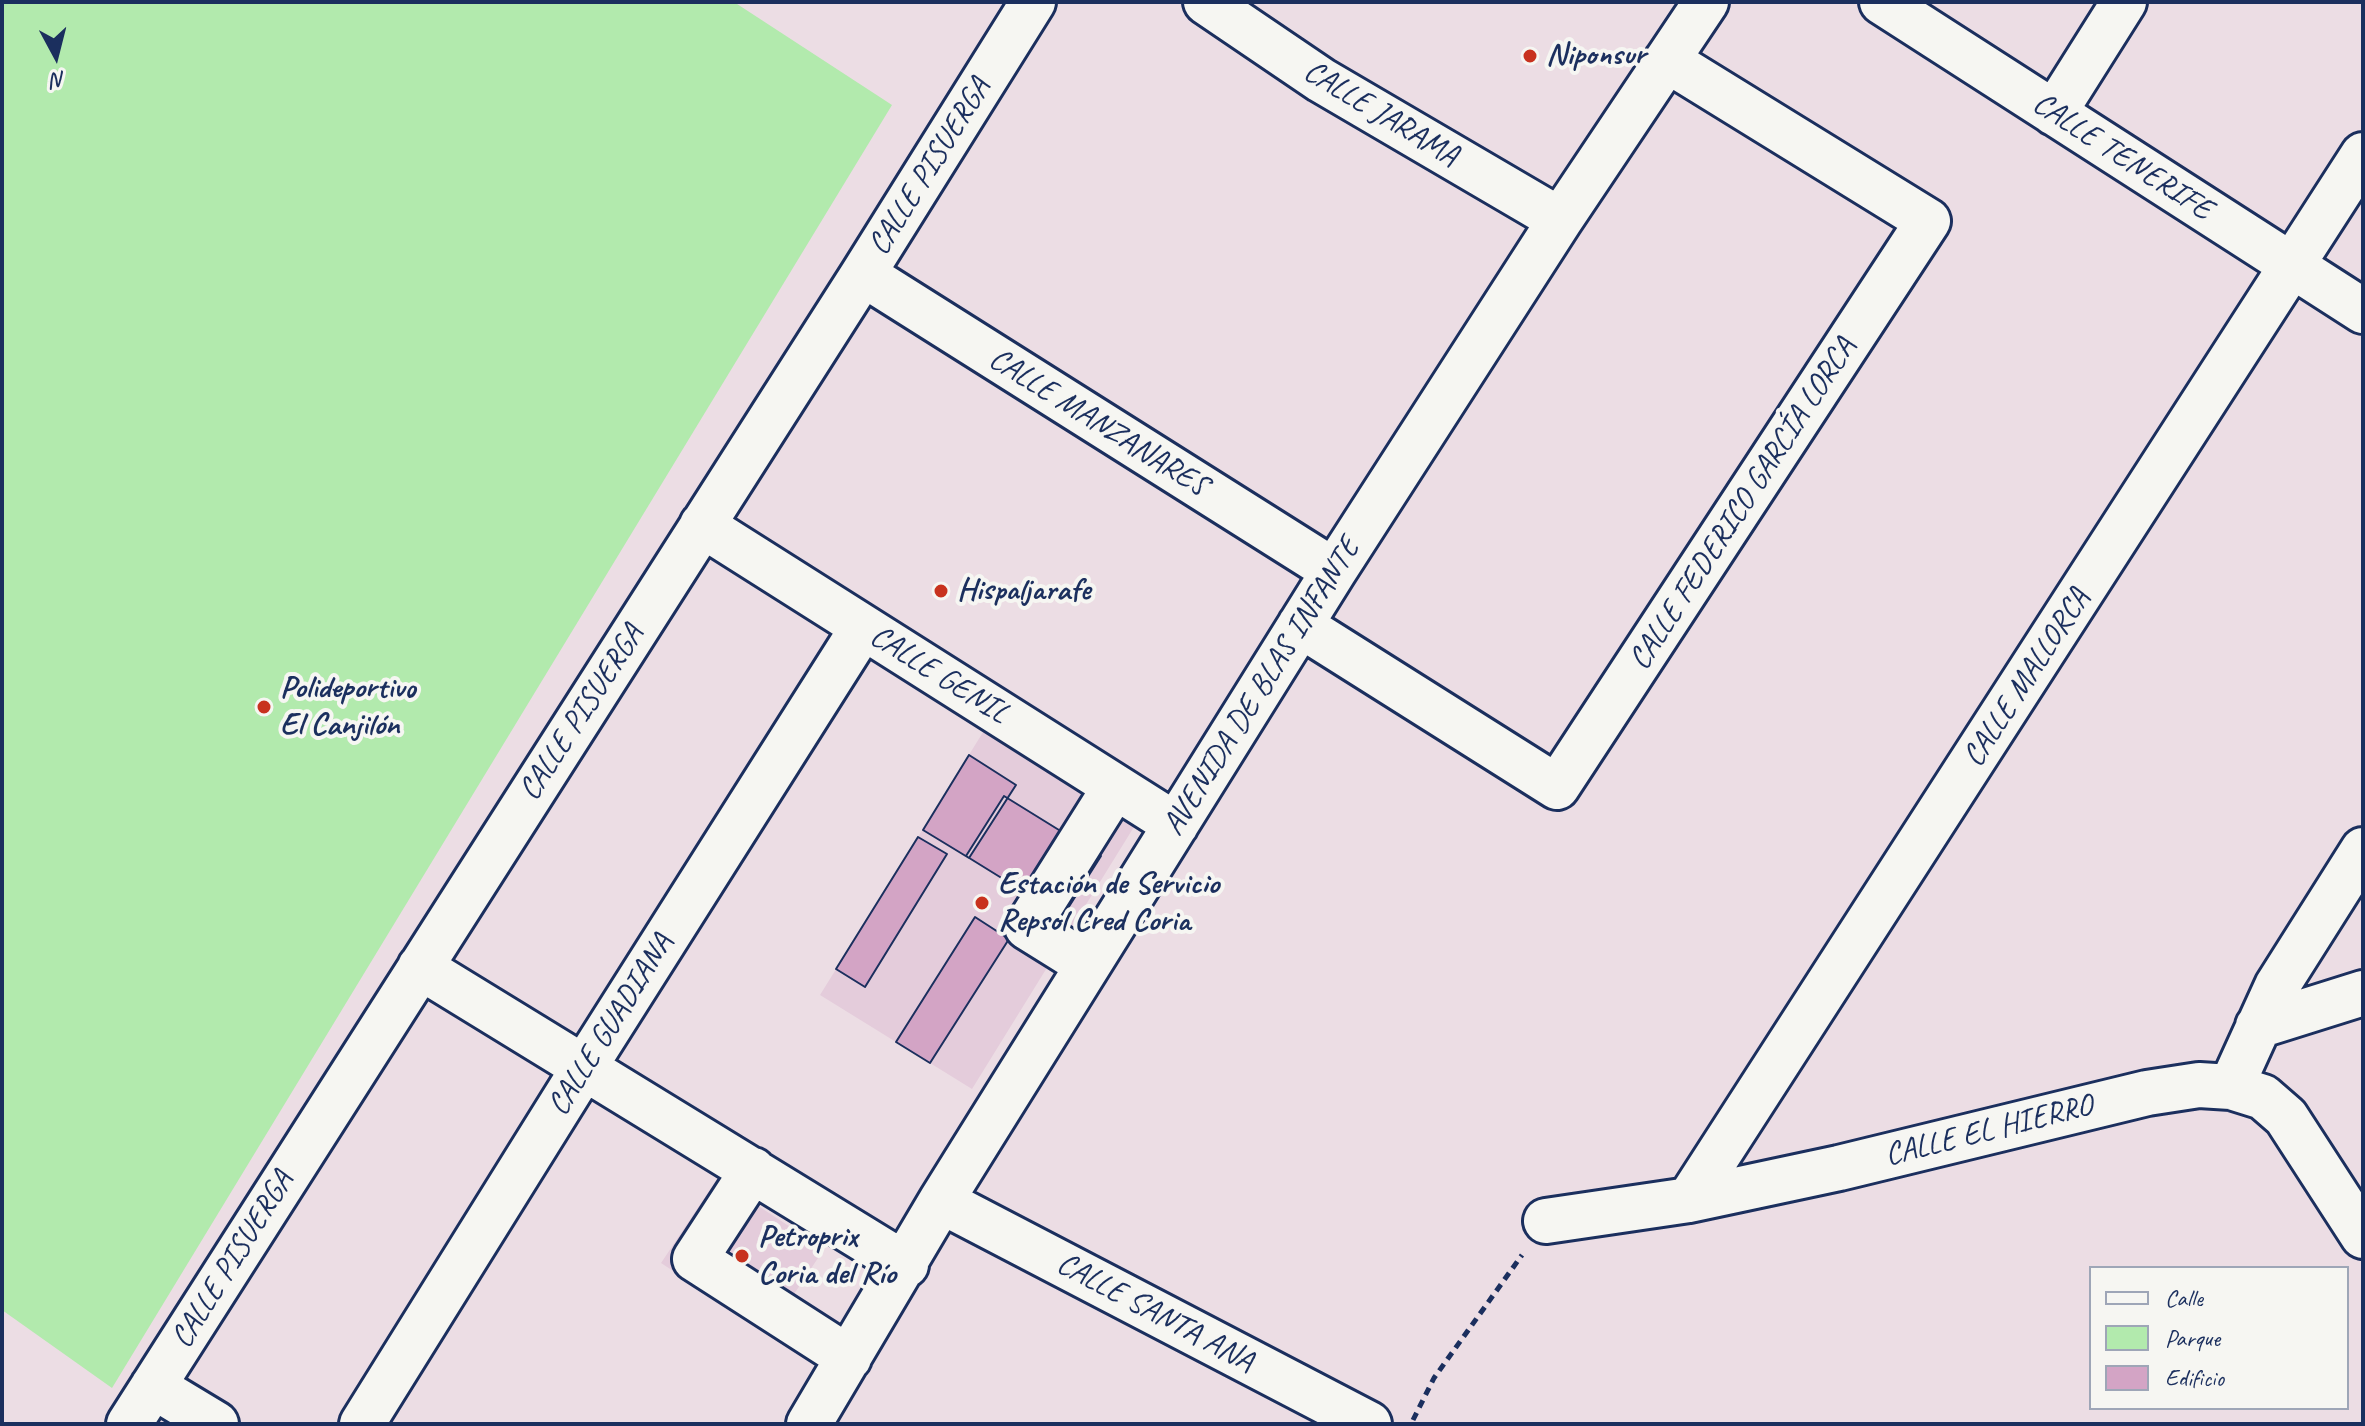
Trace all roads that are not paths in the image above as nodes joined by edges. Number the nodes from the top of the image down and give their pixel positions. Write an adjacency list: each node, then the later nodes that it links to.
1 (1033, 2): 11 (street, CALLE PISUERGA)
2 (1206, 2): 9 (street, CALLE JARAMA)
3 (1706, 2): 6 (street, AVENIDA DE BLAS INFANTE)
4 (1882, 2): 7 (street, CALLE TENERIFE)
5 (2124, 2): 7 (street)
6 (1667, 60): 9 (street, AVENIDA DE BLAS INFANTE); 15 (street, CALLE FEDERICO GARCÍA LORCA)
7 (2054, 113): 10 (street, CALLE TENERIFE)
8 (2363, 155): 10 (street, CALLE MALLORCA)
9 (1560, 220): 14 (street, AVENIDA DE BLAS INFANTE)
10 (2291, 266): 12 (street, CALLE TENERIFE); 27 (street, CALLE MALLORCA)
11 (863, 274): 13 (street, CALLE PISUERGA); 14 (street, CALLE MANZANARES)
12 (2363, 311)
13 (702, 525): 16 (street, CALLE GENIL); 21 (street, CALLE PISUERGA)
14 (1334, 571): 15 (street, AVENIDA DE BLAS INFANTE)
15 (1300, 625): 18 (street, AVENIDA DE BLAS INFANTE)
16 (863, 627): 17 (street, CALLE GENIL); 24 (street, CALLE GUADIANA)
17 (1115, 787): 18 (street, CALLE GENIL); 20 (street)
18 (1176, 825): 20 (street, AVENIDA DE BLAS INFANTE)
19 (2363, 850): 23 (street)
20 (1088, 965): 28 (street, AVENIDA DE BLAS INFANTE)
21 (420, 967): 24 (street); 33 (street, CALLE PISUERGA)
22 (2363, 993): 23 (street)
23 (2258, 1026): 25 (street)
24 (585, 1066): 26 (street); 36 (street, CALLE GUADIANA)
25 (2231, 1087): 27 (street, CALLE EL HIERRO); 30 (street, CALLE EL HIERRO)
26 (753, 1170): 31 (street); 32 (street)
27 (1689, 1200): 29 (street, CALLE EL HIERRO)
28 (941, 1201): 31 (street, AVENIDA DE BLAS INFANTE); 38 (street, CALLE SANTA ANA)
29 (1546, 1221)
30 (2363, 1236)
31 (906, 1265): 32 (street, AVENIDA DE BLAS INFANTE)
32 (849, 1358): 37 (street, AVENIDA DE BLAS INFANTE)
33 (153, 1386): 34 (street, CALLE PISUERGA); 35 (street)
34 (129, 1424)
35 (216, 1424)
36 (362, 1424)
37 (809, 1424)
38 (1369, 1424)

